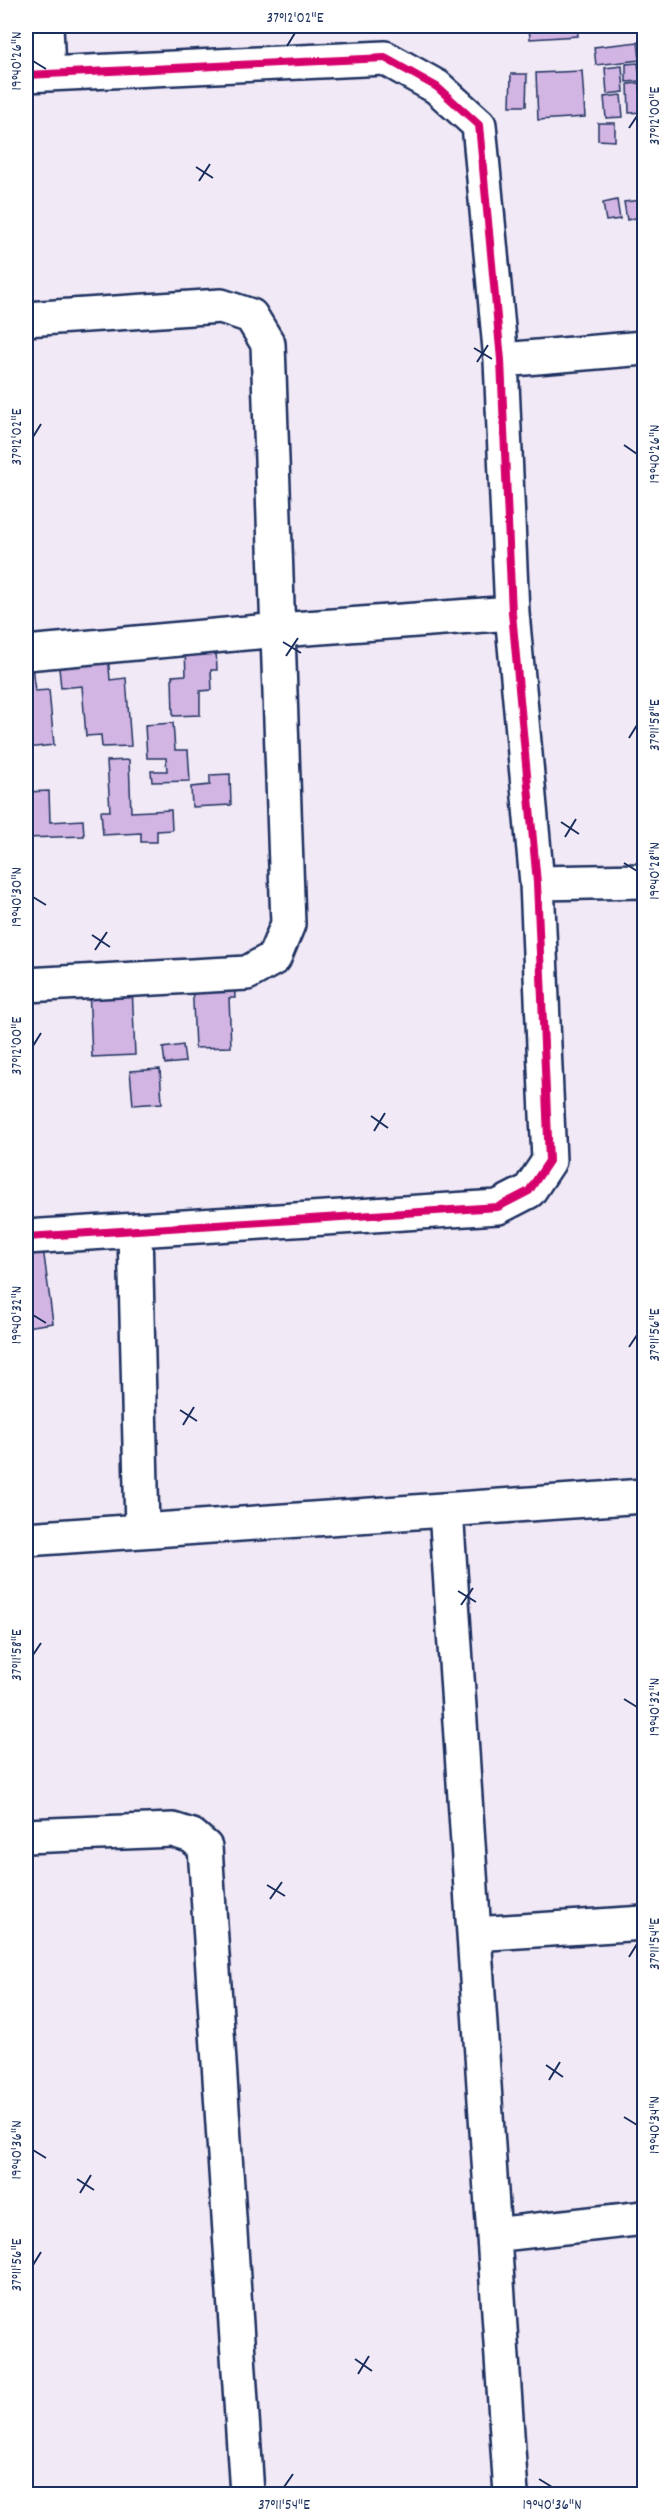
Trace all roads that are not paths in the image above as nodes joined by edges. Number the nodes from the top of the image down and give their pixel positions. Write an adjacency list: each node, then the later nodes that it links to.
1 (45, 26): 2 (street)
2 (37, 74): 5 (street)
3 (26, 319): 7 (street)
4 (645, 348): 5 (street)
5 (501, 360): 6 (street)
6 (512, 613): 7 (street); 10 (street)
7 (279, 630): 8 (street); 11 (street)
8 (26, 653)
9 (645, 881): 10 (street)
10 (537, 883): 12 (street)
11 (26, 985)
12 (135, 1230): 13 (street); 16 (street)
13 (26, 1237)
14 (645, 1496): 15 (street)
15 (446, 1510): 16 (street); 20 (street)
16 (142, 1530): 17 (street)
17 (26, 1539)
18 (26, 1836): 23 (street)
19 (645, 1923): 20 (street)
20 (474, 1935): 22 (street)
21 (645, 2218): 22 (street)
22 (494, 2235): 24 (street)
23 (247, 2494)
24 (511, 2494)

